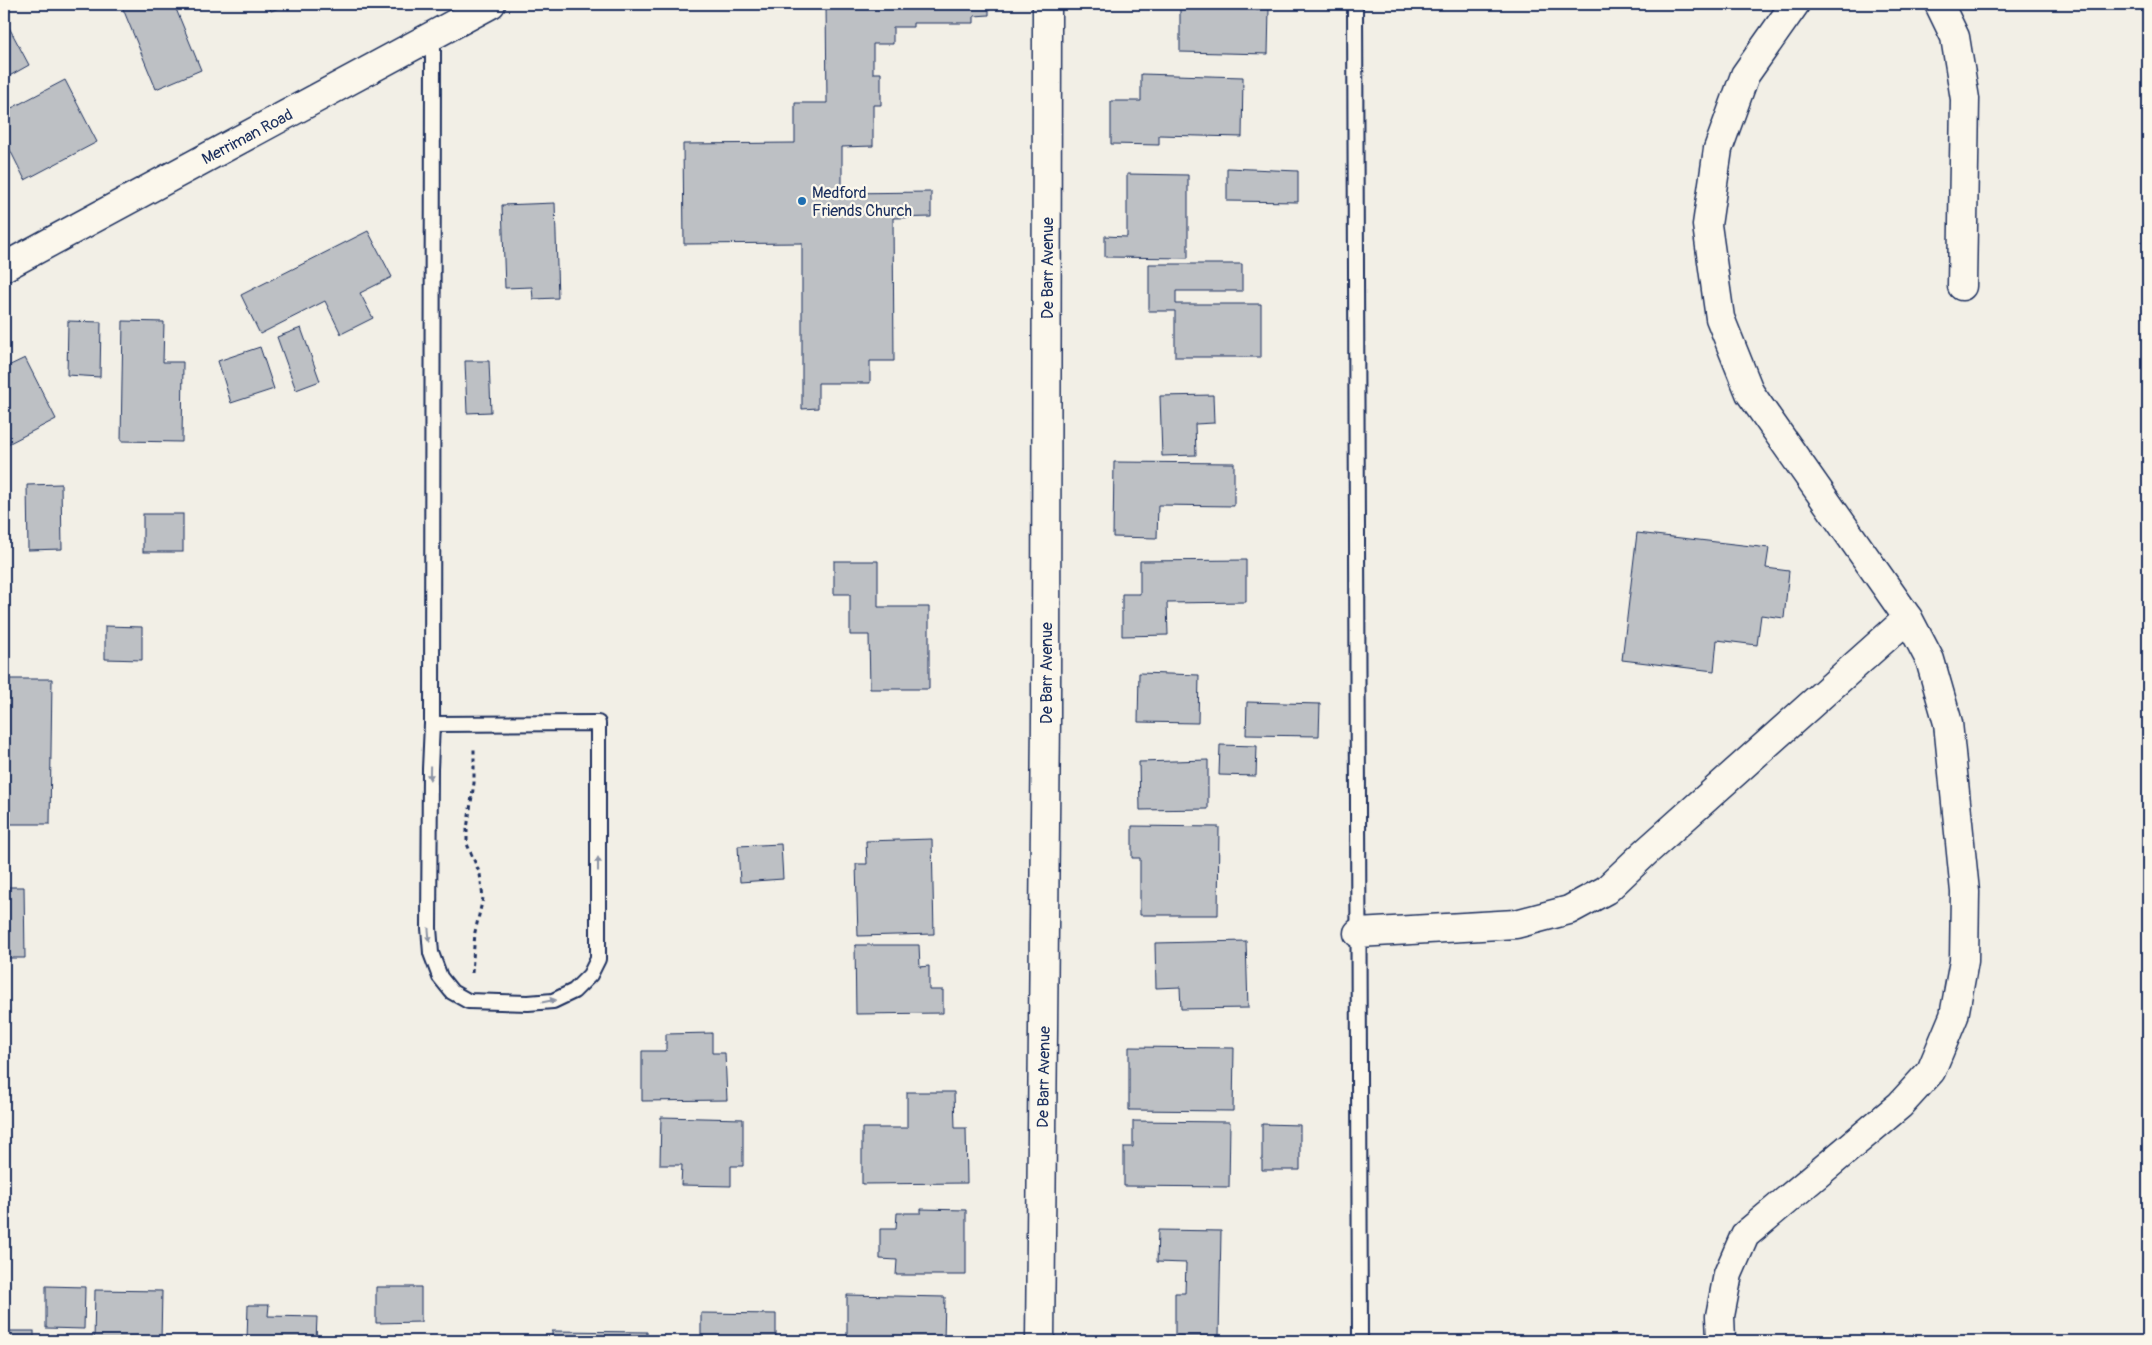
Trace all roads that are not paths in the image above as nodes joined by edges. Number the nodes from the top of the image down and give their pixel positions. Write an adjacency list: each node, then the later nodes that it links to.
1 (491, 4): 6 (street, Merriman Road)
2 (1047, 4): 12 (street, De Barr Avenue)
3 (1355, 4): 11 (lane)
4 (1794, 4): 9 (street)
5 (1939, 4): 8 (street)
6 (434, 35): 7 (street, Merriman Road); 10 (lane)
7 (4, 267)
8 (1962, 286)
9 (1908, 618): 11 (street); 14 (street)
10 (432, 724): 10 (lane, one-way to 10)
11 (1358, 933): 13 (lane)
12 (1040, 1341)
13 (1360, 1341)
14 (1721, 1341)

